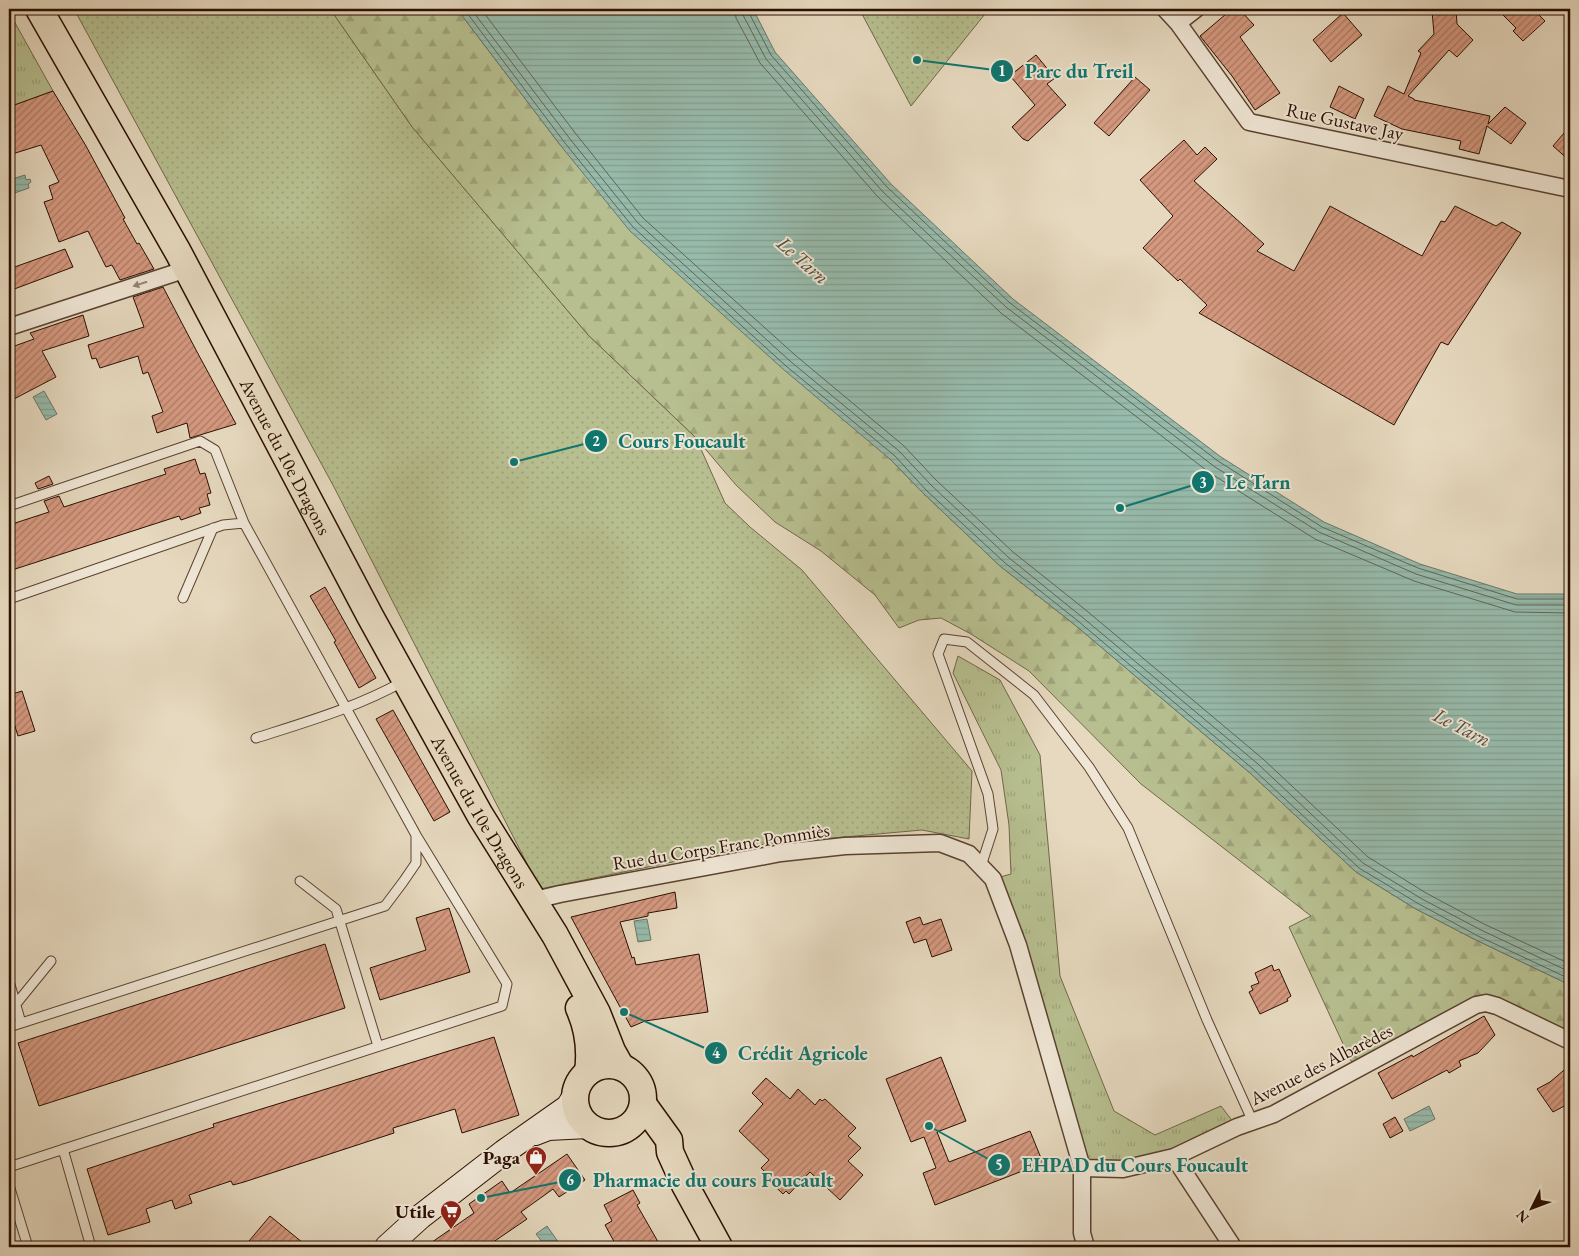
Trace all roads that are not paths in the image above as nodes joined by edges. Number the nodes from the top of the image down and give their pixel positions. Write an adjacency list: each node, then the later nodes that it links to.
1 (39, 9): 6 (main road, Avenue du 10e Dragons)
2 (1165, 9): 4 (street, Rue Gustave Jay)
3 (1196, 9): 4 (street)
4 (1178, 23): 5 (street, Rue Gustave Jay)
5 (1570, 189)
6 (187, 269): 7 (street, one-way to 7); 13 (main road, Avenue du 10e Dragons)
7 (9, 327)
8 (9, 506): 9 (lane)
9 (244, 523): 10 (lane); 14 (lane)
10 (213, 528): 11 (lane); 12 (lane)
11 (183, 598)
12 (9, 599)
13 (406, 680): 14 (lane); 19 (main road, Avenue du 10e Dragons)
14 (346, 708): 15 (lane); 16 (lane)
15 (256, 738)
16 (416, 835): 20 (lane); 27 (lane)
17 (981, 866): 19 (street, Rue du Corps Franc Pommiès); 32 (lane); 40 (street, Rue du Corps Franc Pommiès)
18 (300, 880): 20 (lane)
19 (535, 904): 28 (main road, Avenue du 10e Dragons); 29 (main road, Avenue du 10e Dragons)
20 (340, 921): 24 (lane); 27 (lane)
21 (50, 961): 23 (lane)
22 (9, 981): 23 (lane)
23 (16, 1004): 24 (lane)
24 (21, 1023): 25 (lane)
25 (9, 1027)
26 (1570, 1041): 32 (street, Avenue des Albarèdes)
27 (378, 1046): 36 (lane)
28 (621, 1067): 29 (main road); 31 (main road)
29 (588, 1072): 30 (main road)
30 (575, 1096): 33 (main road); 35 (street)
31 (643, 1104): 34 (main road); 37 (main road)
32 (1253, 1122): 38 (street, Avenue des Albarèdes)
33 (588, 1126): 34 (main road); 35 (street)
34 (624, 1130): 37 (main road)
35 (530, 1134): 42 (street)
36 (63, 1149): 39 (lane); 44 (lane)
37 (670, 1152): 45 (main road)
38 (1174, 1157): 40 (street, Avenue des Albarèdes); 47 (street)
39 (9, 1167)
40 (1082, 1168): 46 (street, Rue du Corps Franc Pommiès)
41 (9, 1185): 43 (lane)
42 (393, 1245)
43 (28, 1247)
44 (91, 1247)
45 (719, 1247)
46 (1086, 1247)
47 (1233, 1247)

